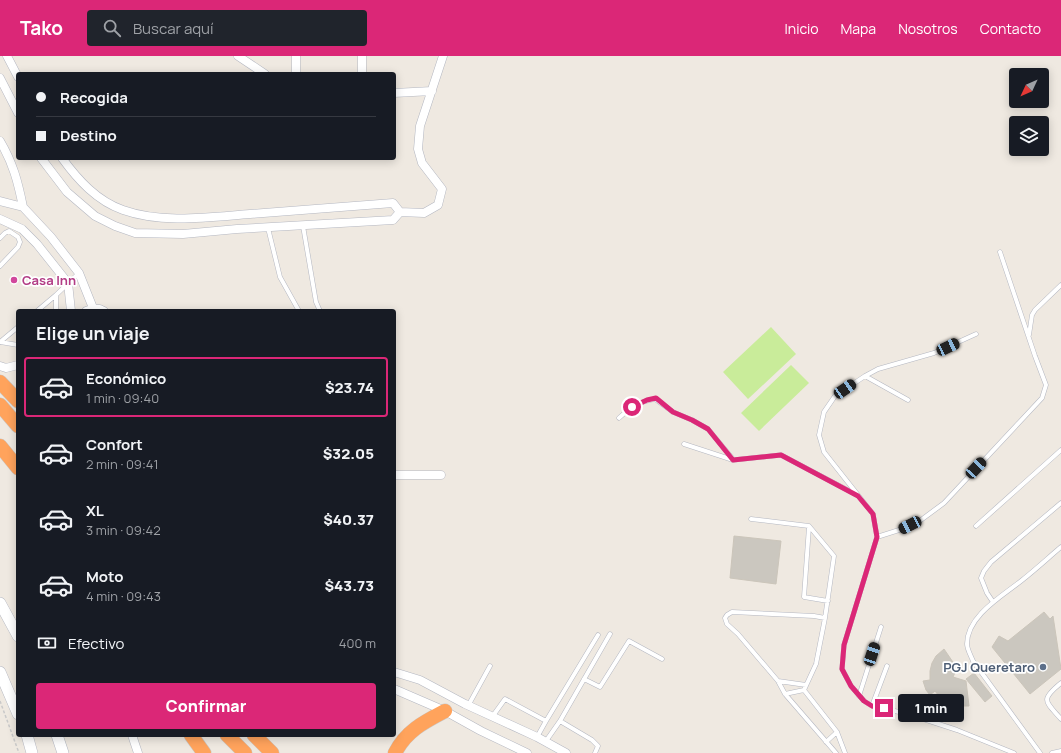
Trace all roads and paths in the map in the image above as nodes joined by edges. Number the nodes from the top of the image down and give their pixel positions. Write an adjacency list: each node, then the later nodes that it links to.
1 (7, 56): 9 (street)
2 (238, 56): 6 (street)
3 (296, 56): 7 (street)
4 (362, 56): 8 (street)
5 (443, 56): 11 (street)
6 (261, 72)
7 (296, 72)
8 (362, 72)
9 (16, 73)
10 (0, 78): 13 (street)
11 (432, 90): 12 (street); 19 (street)
12 (396, 93)
13 (16, 109)
14 (0, 141): 18 (street)
15 (43, 160): 24 (street)
16 (63, 160): 20 (street)
17 (0, 200): 18 (street)
18 (23, 207): 25 (street)
19 (400, 212): 20 (street); 22 (street)
20 (236, 215): 24 (street)
21 (0, 219): 27 (street)
22 (303, 226): 23 (street); 39 (lane)
23 (268, 228): 24 (street); 38 (lane)
24 (237, 230)
25 (51, 237): 27 (street); 30 (street)
26 (0, 238): 29 (lane)
27 (37, 244): 31 (street)
28 (1000, 252): 42 (lane)
29 (0, 266)
30 (78, 273): 31 (lane); 37 (street)
31 (68, 283): 33 (lane); 36 (street)
32 (1061, 284): 42 (lane)
33 (56, 295): 34 (lane); 35 (lane)
34 (39, 309)
35 (56, 309)
36 (71, 309)
37 (89, 309)
38 (298, 309)
39 (319, 309)
40 (16, 329): 43 (lane)
41 (976, 334): 46 (lane)
42 (1029, 336): 65 (lane)
43 (16, 346)
44 (0, 366): 45 (street)
45 (16, 366)
46 (865, 376): 49 (lane); 60 (lane)
47 (0, 382): 48 (highway)
48 (16, 400)
49 (908, 400)
50 (0, 405): 52 (highway)
51 (619, 418): 56 (lane)
52 (16, 424)
53 (684, 444): 56 (lane)
54 (0, 446): 57 (highway)
55 (1061, 450): 64 (lane)
56 (733, 460): 60 (lane)
57 (16, 466)
58 (396, 475): 59 (street)
59 (441, 475)
60 (858, 496): 65 (lane)
61 (1061, 503): 68 (lane)
62 (751, 520): 63 (lane)
63 (809, 526): 67 (lane); 67 (lane)
64 (976, 526)
65 (877, 537): 87 (lane)
66 (1061, 546): 68 (lane)
67 (828, 601): 70 (lane)
68 (993, 602): 122 (lane)
69 (0, 603): 72 (street)
70 (825, 618): 81 (lane); 83 (lane)
71 (881, 627): 87 (lane)
72 (16, 632)
73 (610, 634): 80 (lane)
74 (598, 635): 95 (lane)
75 (662, 659): 80 (lane)
76 (490, 666): 89 (lane)
77 (887, 666): 90 (lane)
78 (0, 672): 91 (street)
79 (396, 673): 89 (street)
80 (584, 679): 96 (lane)
81 (778, 681): 83 (lane); 86 (lane)
82 (1061, 683): 94 (lane)
83 (806, 685): 85 (lane)
84 (396, 689): 92 (street)
85 (804, 690): 86 (lane); 97 (lane)
86 (785, 694): 106 (lane)
87 (859, 696): 90 (lane)
88 (0, 701): 108 (path)
89 (468, 706): 93 (street)
90 (872, 706): 121 (lane)
91 (16, 709)
92 (445, 711): 115 (highway); 116 (street)
93 (492, 717): 95 (lane); 104 (street)
94 (1061, 719)
95 (546, 721): 104 (lane)
96 (560, 722): 105 (lane); 118 (lane)
97 (837, 732): 106 (lane); 120 (lane)
98 (28, 737): 109 (street)
99 (58, 737): 110 (street)
100 (133, 737): 111 (street)
101 (192, 737): 112 (highway)
102 (229, 737): 113 (highway)
103 (256, 737): 114 (highway)
104 (537, 737): 105 (street)
105 (545, 742): 117 (street)
106 (826, 742): 119 (lane)
107 (1061, 752): 123 (lane)
108 (19, 753)
109 (32, 753)
110 (63, 753)
111 (138, 753)
112 (204, 753)
113 (245, 753)
114 (272, 753)
115 (395, 753)
116 (527, 753)
117 (566, 753)
118 (595, 753)
119 (836, 753)
120 (845, 753)
121 (1014, 753)
122 (1040, 753)
123 (1052, 753)

